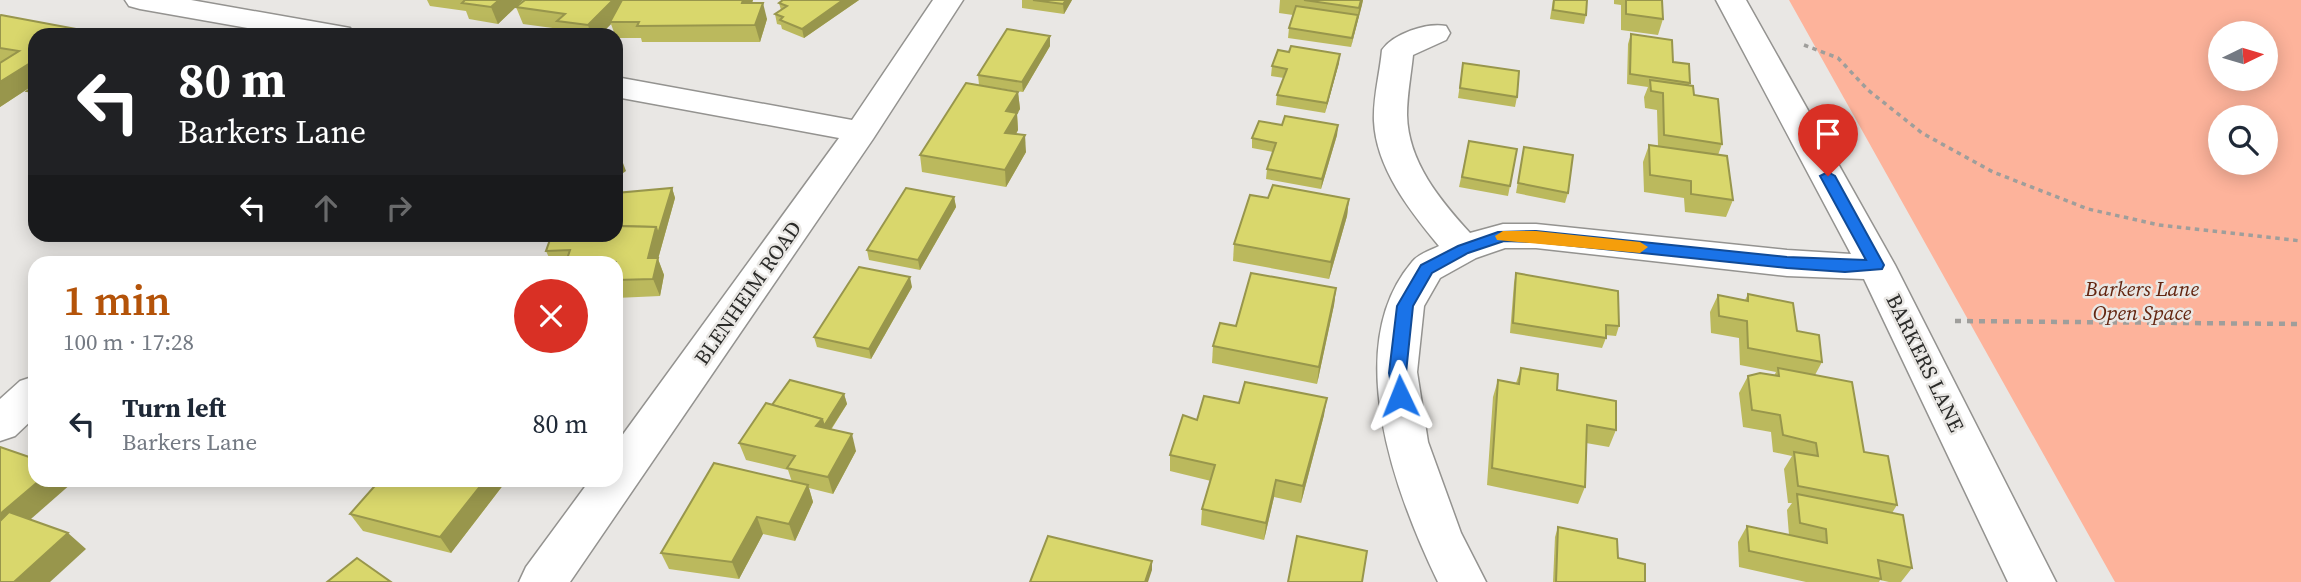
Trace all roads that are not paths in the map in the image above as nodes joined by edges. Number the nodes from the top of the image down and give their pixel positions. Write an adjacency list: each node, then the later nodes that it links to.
1 (140, 0): 4 (street)
2 (948, 0): 7 (street, BLENHEIM ROAD)
3 (1731, 0): 9 (street, BARKERS LANE)
4 (299, 28)
5 (1435, 33): 8 (street)
6 (623, 88): 7 (street)
7 (861, 132): 10 (street, BLENHEIM ROAD)
8 (1463, 249): 9 (street); 13 (street)
9 (1876, 265): 14 (street, BARKERS LANE)
10 (623, 470)
11 (611, 487): 12 (street, BLENHEIM ROAD)
12 (542, 582)
13 (1462, 582)
14 (2032, 582)

